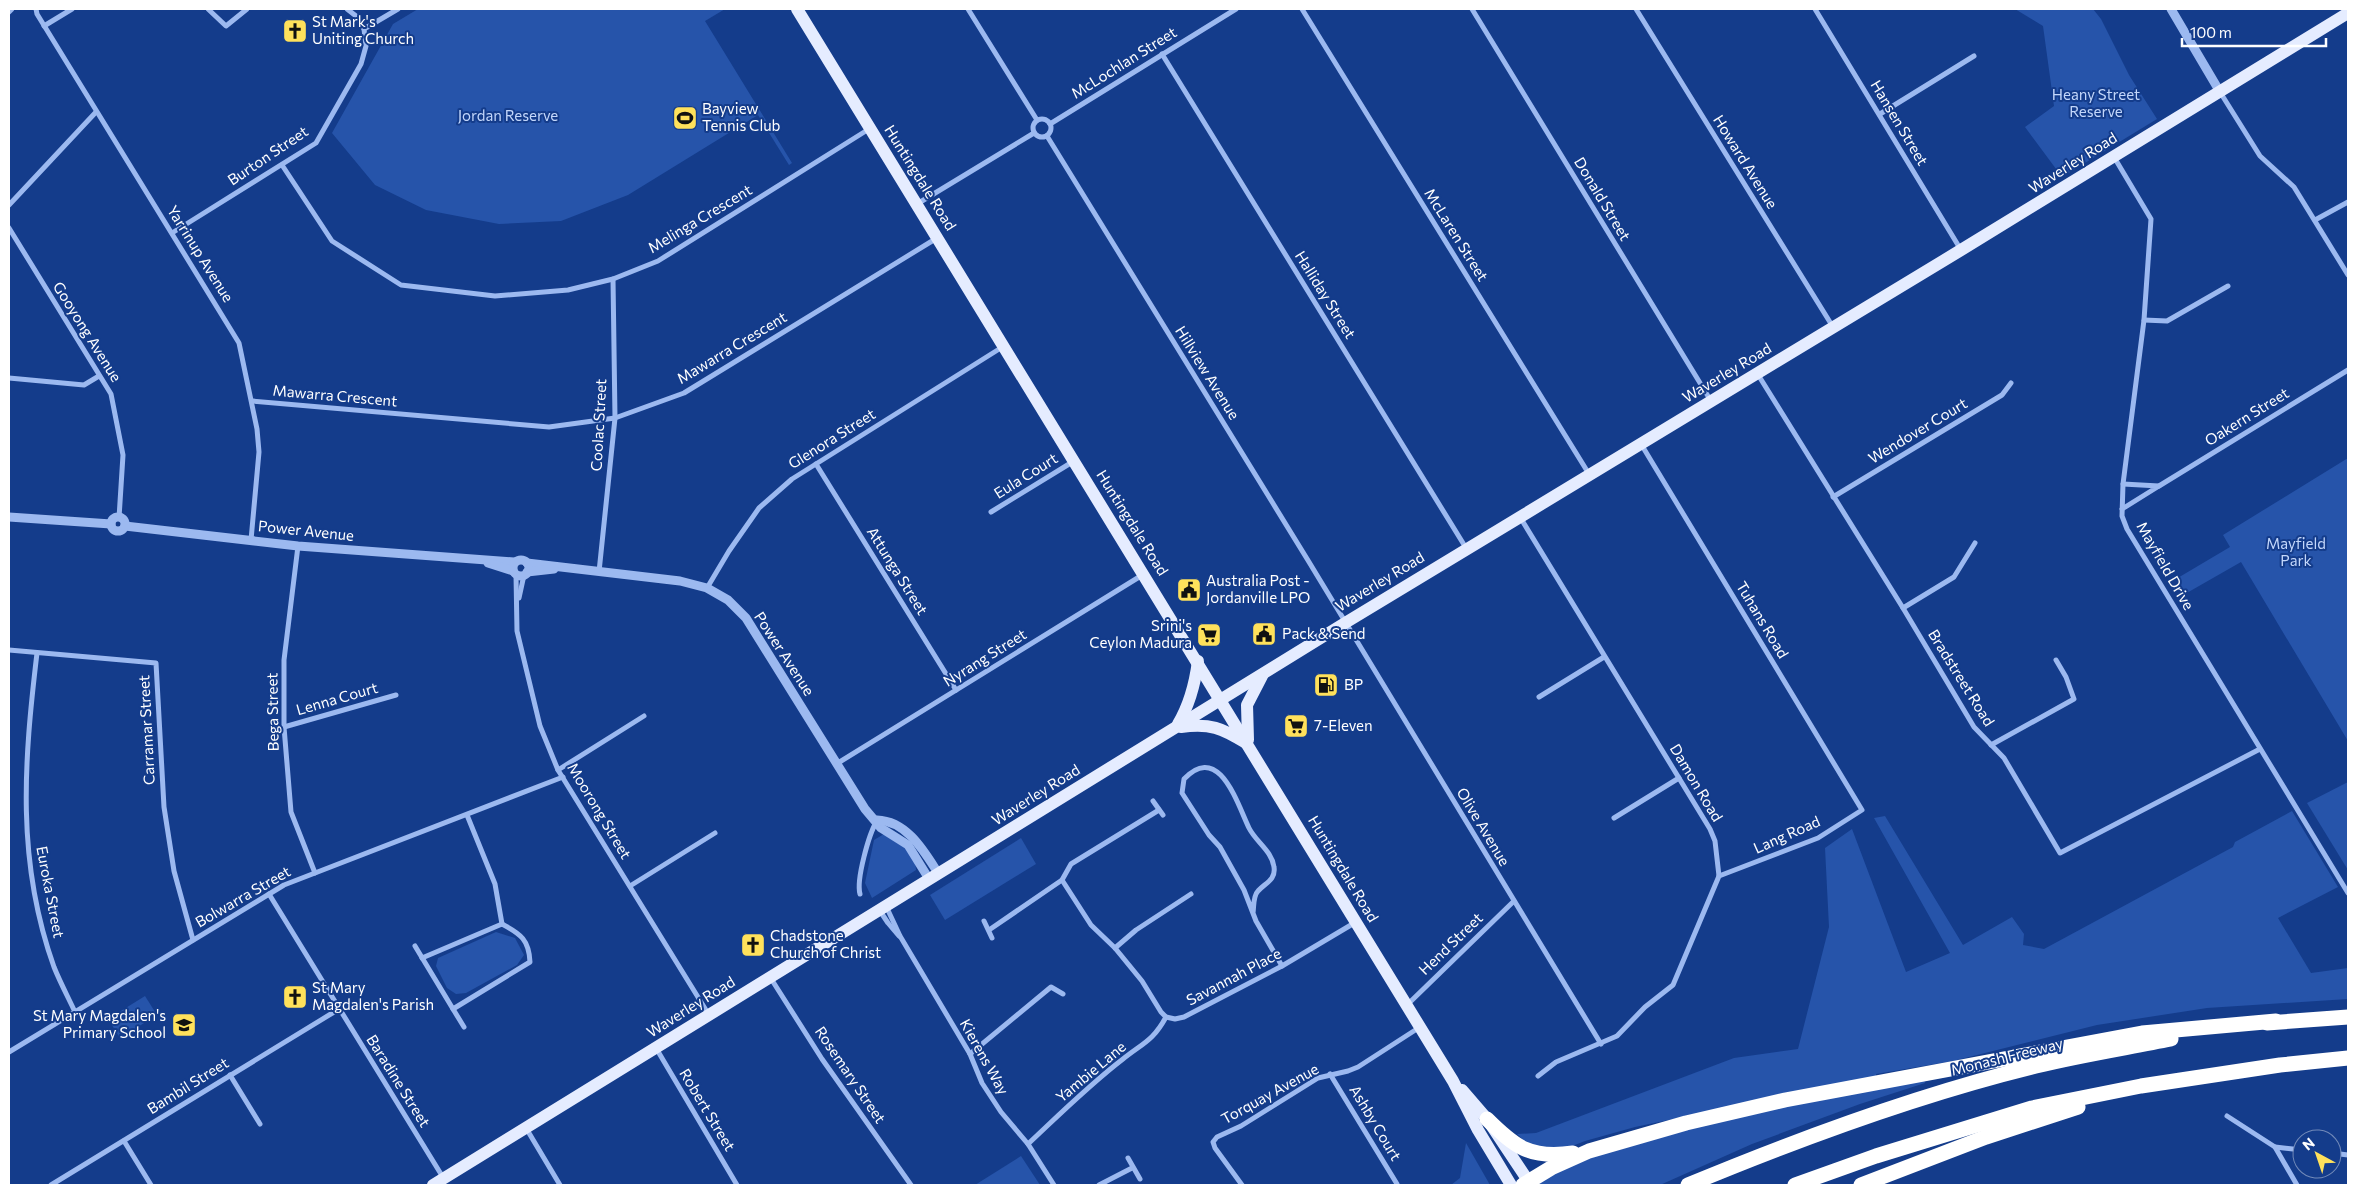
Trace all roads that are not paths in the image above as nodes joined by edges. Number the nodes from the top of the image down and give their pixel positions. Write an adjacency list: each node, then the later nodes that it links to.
1 (12, 9): 16 (street)
2 (36, 9): 18 (street, Yarrinup Avenue)
3 (72, 9): 18 (street)
4 (208, 9): 5 (street)
5 (246, 9)
6 (347, 9): 19 (street)
7 (398, 9): 19 (street)
8 (797, 9): 27 (main road, Huntingdale Road)
9 (968, 9): 25 (street)
10 (1236, 9): 20 (street, McLochlan Street)
11 (1302, 9): 57 (street, McLaren Street)
12 (1472, 9): 52 (street, Donald Street)
13 (1636, 9): 44 (street, Howard Avenue)
14 (1815, 9): 24 (street, Hansen Street)
15 (2171, 9): 22 (street)
16 (9, 12)
17 (2348, 13): 22 (main road, Waverley Road)
18 (44, 26): 23 (street, Yarrinup Avenue)
19 (364, 29): 31 (street, Burton Street)
20 (1162, 54): 26 (street, McLochlan Street); 71 (street, Halliday Street)
21 (1974, 56): 24 (street)
22 (2220, 92): 30 (main road, Waverley Road); 35 (street)
23 (96, 112): 33 (street); 37 (street, Yarrinup Avenue)
24 (1880, 114): 39 (street, Hansen Street)
25 (1037, 120): 26 (street); 28 (street)
26 (1050, 124): 29 (street)
27 (870, 128): 34 (main road, Huntingdale Road); 41 (street, Melinga Crescent)
28 (1034, 133): 29 (street); 34 (street)
29 (1047, 136): 77 (street, Hillview Avenue)
30 (2114, 156): 39 (main road, Waverley Road); 43 (street, Mayfield Drive)
31 (282, 165): 37 (street, Burton Street); 41 (street, Melinga Crescent)
32 (2348, 202): 35 (street)
33 (9, 205)
34 (917, 205): 38 (main road, Huntingdale Road)
35 (2315, 220): 40 (street)
36 (9, 228): 48 (street, Gooyong Avenue)
37 (172, 233): 51 (street, Yarrinup Avenue)
38 (937, 238): 45 (main road, Huntingdale Road); 53 (street, Mawarra Crescent)
39 (1961, 250): 44 (main road, Waverley Road)
40 (2348, 275)
41 (613, 279): 53 (street, Coolac Street)
42 (2228, 286): 43 (street)
43 (2144, 320): 58 (street, Mayfield Drive)
44 (1833, 328): 47 (main road, Waverley Road)
45 (1004, 346): 55 (main road, Huntingdale Road); 56 (street, Glenora Street)
46 (2348, 370): 59 (street, Oakern Street)
47 (1757, 373): 52 (main road, Waverley Road); 60 (street, Bradstreet Road)
48 (100, 376): 49 (street); 65 (street, Gooyong Avenue)
49 (9, 378)
50 (2011, 383): 60 (street, Wendover Court)
51 (252, 401): 53 (street, Mawarra Crescent); 68 (street, Yarrinup Avenue)
52 (1711, 402): 54 (main road, Waverley Road)
53 (615, 418): 73 (street, Coolac Street)
54 (1641, 444): 57 (main road, Waverley Road); 100 (street, Tuhans Road)
55 (1074, 461): 62 (street, Eula Court); 74 (main road, Huntingdale Road)
56 (816, 464): 75 (street, Glenora Street); 84 (street, Attunga Street)
57 (1589, 475): 64 (main road, Waverley Road)
58 (2124, 484): 59 (street); 61 (street, Mayfield Drive)
59 (2159, 486): 61 (street, Oakern Street)
60 (1833, 497): 76 (street, Bradstreet Road)
61 (2122, 509): 93 (street, Mayfield Drive)
62 (991, 512)
63 (9, 517): 66 (street)
64 (1520, 517): 71 (main road, Waverley Road); 80 (street, Damon Road)
65 (119, 518): 66 (street); 67 (street)
66 (111, 524): 67 (street)
67 (125, 526): 68 (street, Power Avenue)
68 (251, 540): 70 (street, Power Avenue)
69 (1975, 543): 76 (street)
70 (298, 546): 72 (street, Power Avenue); 89 (street, Bega Street)
71 (1467, 549): 77 (main road, Waverley Road)
72 (520, 570): 73 (street, Power Avenue); 95 (street, Moorong Street)
73 (599, 572): 75 (street, Power Avenue)
74 (1144, 574): 82 (main road, Huntingdale Road); 84 (street, Nyrang Street)
75 (707, 588): 94 (street, Power Avenue)
76 (1903, 608): 92 (street, Bradstreet Road)
77 (1345, 623): 83 (main road, Waverley Road); 115 (street, Olive Avenue)
78 (9, 650): 79 (street, Carramar Street)
79 (37, 653): 123 (street, Carramar Street); 133 (street, Euroka Street)
80 (1604, 657): 86 (street); 97 (street, Damon Road)
81 (2056, 660): 92 (street)
82 (1198, 661): 87 (main road, Huntingdale Road); 90 (main road)
83 (1263, 674): 87 (main road, Waverley Road); 91 (main road)
84 (956, 690): 94 (street, Nyrang Street)
85 (396, 696): 89 (street, Lenna Court)
86 (1539, 696)
87 (1221, 700): 90 (main road, Waverley Road); 91 (main road, Huntingdale Road)
88 (644, 716): 95 (street)
89 (284, 727): 106 (street, Bega Street)
90 (1175, 728): 91 (main road); 107 (main road, Waverley Road)
91 (1248, 744): 119 (main road, Huntingdale Road)
92 (1991, 745): 93 (street, Bradstreet Road)
93 (2260, 749): 111 (street, Mayfield Drive)
94 (838, 763): 104 (street, Power Avenue)
95 (558, 770): 96 (street, Moorong Street)
96 (563, 777): 102 (street, Bolwarra Street); 110 (street, Moorong Street)
97 (1679, 778): 103 (street); 108 (street, Damon Road)
98 (1153, 801): 99 (street)
99 (1159, 810): 101 (street); 109 (street)
100 (1862, 810): 108 (street, Lang Road)
101 (1163, 814)
102 (467, 815): 106 (street, Bolwarra Street); 120 (street)
103 (1614, 818)
104 (877, 820): 107 (street, Power Avenue); 113 (street)
105 (715, 833): 110 (street)
106 (315, 873): 112 (street, Bolwarra Street)
107 (934, 876): 116 (main road, Waverley Road)
108 (1719, 876): 140 (street, Damon Road)
109 (1062, 880): 121 (street); 125 (street)
110 (630, 886): 134 (street, Moorong Street)
111 (2348, 893)
112 (269, 894): 123 (street, Bolwarra Street); 131 (street, Baradine Street)
113 (860, 894)
114 (1191, 894): 125 (street)
115 (1514, 901): 130 (street, Hend Street); 140 (street, Olive Avenue)
116 (883, 907): 128 (main road, Waverley Road); 143 (street, Kierens Way)
117 (1253, 913): 117 (street); 127 (street)
118 (984, 921): 121 (street)
119 (1356, 922): 127 (street, Savannah Place); 130 (main road, Huntingdale Road)
120 (502, 924): 126 (street); 132 (street)
121 (989, 930): 122 (street)
122 (992, 938)
123 (193, 940): 133 (street, Bolwarra Street)
124 (415, 946): 126 (street)
125 (1116, 948): 135 (street)
126 (422, 958): 132 (street)
127 (1282, 966): 135 (street, Savannah Place)
128 (770, 977): 134 (main road, Waverley Road); 169 (street, Rosemary Street)
129 (1063, 994): 143 (street)
130 (1407, 1005): 139 (main road, Huntingdale Road)
131 (339, 1008): 146 (street, Bambil Street); 162 (street, Baradine Street)
132 (453, 1009): 138 (street)
133 (75, 1012): 142 (street, Bolwarra Street)
134 (709, 1015): 141 (main road, Waverley Road)
135 (1166, 1017): 155 (street, Yambie Lane)
136 (2348, 1017): 137 (highway, Monash Freeway)
137 (2276, 1022): 158 (highway); 174 (highway, Monash Freeway)
138 (464, 1027)
139 (1420, 1027): 145 (street, Torquay Avenue); 148 (main road, Huntingdale Road)
140 (1601, 1044): 147 (street, Damon Road)
141 (656, 1048): 153 (main road, Waverley Road); 168 (street, Robert Street)
142 (9, 1052)
143 (970, 1054): 155 (street, Kierens Way)
144 (2348, 1058): 149 (highway)
145 (1330, 1074): 163 (street, Ashby Court); 172 (street, Torquay Avenue)
146 (230, 1075): 152 (street); 154 (street, Bambil Street)
147 (1538, 1076)
148 (1453, 1081): 151 (main road, Huntingdale Road); 173 (main road, Huntingdale Road)
149 (2141, 1086): 175 (highway); 176 (highway)
150 (2227, 1116): 156 (street)
151 (1487, 1120): 158 (highway); 164 (main road, Huntingdale Road)
152 (260, 1124)
153 (526, 1128): 162 (main road, Waverley Road); 167 (street)
154 (124, 1141): 165 (street, Bambil Street); 166 (street)
155 (1028, 1144): 170 (street, Kierens Way)
156 (2274, 1147): 157 (street); 177 (street)
157 (2292, 1149)
158 (1590, 1151): 164 (highway)
159 (1128, 1158): 160 (street)
160 (1132, 1168): 161 (street); 171 (street)
161 (1140, 1179)
162 (438, 1182)
163 (1398, 1184)
164 (1527, 1184)
165 (51, 1185)
166 (150, 1185)
167 (560, 1185)
168 (737, 1185)
169 (911, 1185)
170 (1054, 1185)
171 (1099, 1185)
172 (1242, 1185)
173 (1511, 1185)
174 (1688, 1185)
175 (1795, 1185)
176 (1861, 1185)
177 (2297, 1185)

